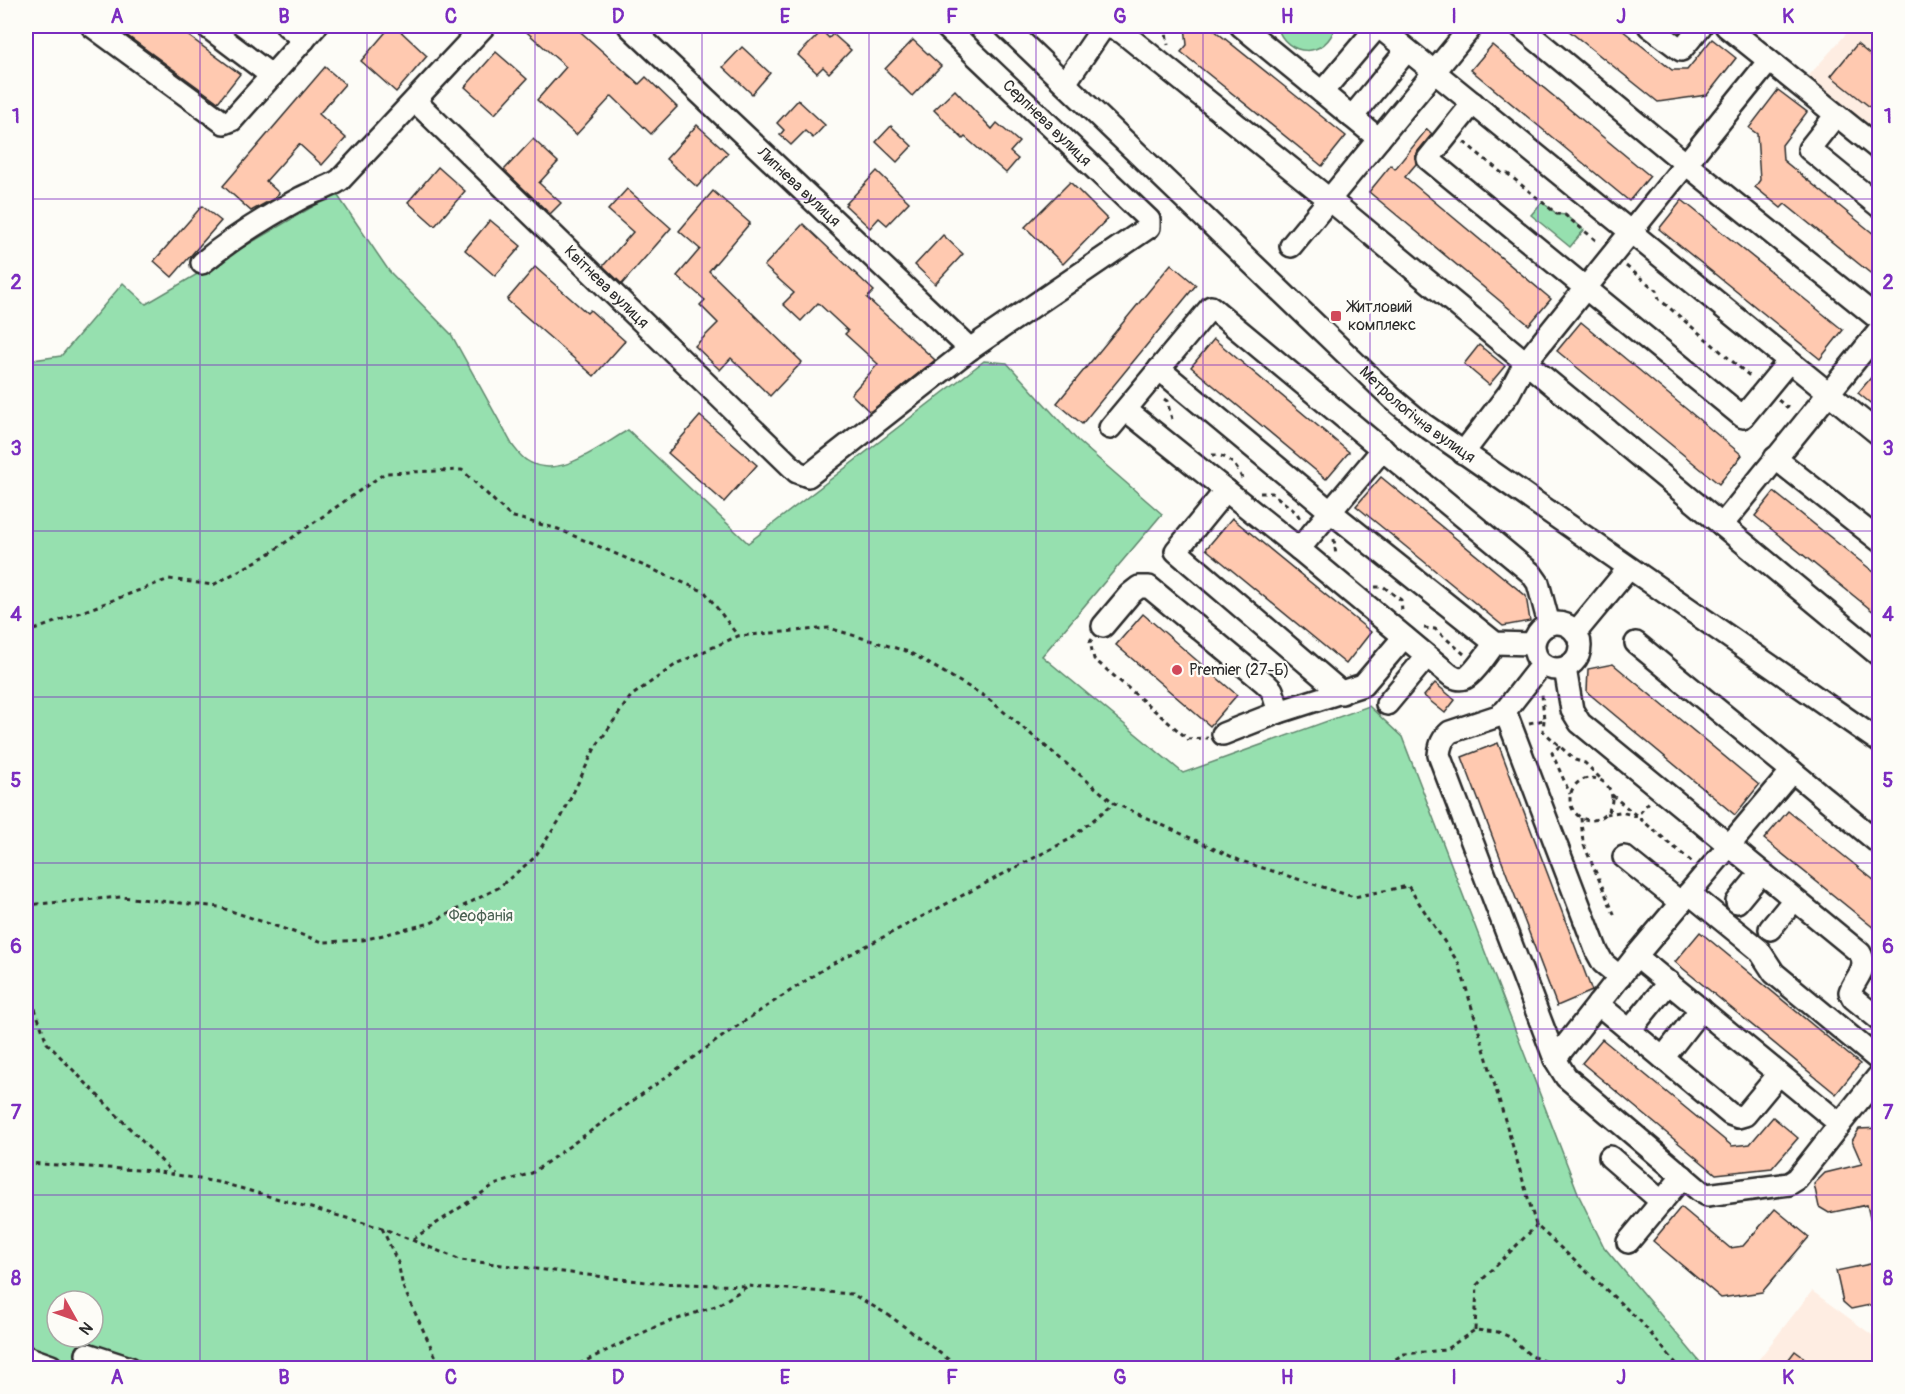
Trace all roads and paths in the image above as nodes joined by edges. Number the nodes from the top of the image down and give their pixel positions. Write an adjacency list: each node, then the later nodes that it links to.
1 (92, 26): 22 (street)
2 (206, 26): 22 (street)
3 (287, 26): 17 (street)
4 (484, 26): 25 (street)
5 (628, 26): 42 (street, Липнева вулиця)
6 (945, 26): 42 (street, Серпнева вулиця)
7 (1005, 26): 23 (street, Метрологічна вулиця)
8 (1165, 26): 18 (path)
9 (1241, 26): 24 (street)
10 (1378, 26): 19 (street); 24 (street)
11 (1472, 26): 21 (street)
12 (1520, 26): 32 (street)
13 (1649, 26): 14 (street)
14 (1701, 26)
15 (1726, 26): 20 (street)
16 (1115, 27): 23 (street); 33 (street)
17 (310, 33): 22 (street)
18 (1168, 46)
19 (1407, 50): 21 (street); 28 (street)
20 (1769, 61): 27 (street); 32 (street)
21 (1434, 71): 26 (street); 30 (street)
22 (272, 76)
23 (1065, 83): 54 (street, Метрологічна вулиця)
24 (1322, 92): 28 (street)
25 (415, 101): 38 (street); 42 (street, Квітнева вулиця)
26 (1473, 104): 29 (street); 35 (street)
27 (1836, 115): 31 (street); 34 (street)
28 (1352, 117): 30 (street)
29 (1450, 132): 37 (path); 39 (street)
30 (1379, 139): 33 (street)
31 (1880, 150)
32 (1686, 164): 35 (street); 40 (street)
33 (1330, 200): 36 (street); 44 (street)
34 (1880, 207)
35 (1632, 233): 37 (street); 43 (street)
36 (1291, 246)
37 (1613, 255): 39 (street); 46 (path)
38 (202, 263)
39 (1585, 289): 44 (street); 46 (street)
40 (1880, 320)
41 (1880, 330): 47 (street)
42 (970, 349)
43 (1789, 361): 46 (street); 47 (street)
44 (1525, 363): 54 (street); 60 (street)
45 (1153, 377): 48 (street); 50 (path); 53 (street); 59 (street)
46 (1766, 390): 49 (path)
47 (1828, 393): 49 (street); 52 (street)
48 (1126, 410): 51 (street); 57 (street)
49 (1805, 421): 56 (street)
50 (1173, 427)
51 (1110, 428)
52 (1880, 435)
53 (1383, 449): 59 (street); 70 (street)
54 (1462, 453): 65 (street, Метрологічна вулиця)
55 (1203, 456): 57 (path)
56 (1775, 458): 60 (street); 63 (street)
57 (1235, 486): 64 (street); 82 (street)
58 (1252, 488): 61 (path)
59 (1331, 512): 64 (street); 73 (street)
60 (1722, 525): 77 (street)
61 (1304, 529)
62 (1334, 534): 66 (path)
63 (1880, 541)
64 (1299, 549): 69 (street)
65 (1623, 565): 70 (street); 89 (street, Метрологічна вулиця)
66 (1337, 567)
67 (1370, 587): 69 (path)
68 (1103, 626): 85 (street); 88 (path)
69 (1409, 627): 76 (street); 78 (path); 82 (street)
70 (1564, 627): 75 (street); 80 (street)
71 (26, 633): 72 (path)
72 (738, 636): 95 (path); 107 (path)
73 (1495, 643): 75 (street); 76 (street)
74 (1636, 643): 91 (street)
75 (1533, 644): 79 (street)
76 (1427, 656): 83 (street)
77 (1880, 656)
78 (1467, 659)
79 (1542, 664): 80 (street); 84 (street)
80 (1565, 668): 100 (street)
81 (1542, 692): 86 (path)
82 (1342, 693): 85 (street)
83 (1387, 704)
84 (1505, 711): 111 (street); 119 (street)
85 (1279, 712): 88 (street)
86 (1544, 720): 87 (path); 90 (path)
87 (1524, 724)
88 (1223, 734)
89 (1880, 742)
90 (1560, 746): 92 (path); 93 (path)
91 (1792, 771): 99 (street); 100 (street)
92 (1605, 783): 93 (path); 94 (path)
93 (1570, 794): 98 (path)
94 (1612, 795): 96 (path); 97 (path)
95 (1114, 802): 129 (path); 131 (path)
96 (1606, 814): 97 (path); 98 (path)
97 (1637, 816): 102 (path)
98 (1581, 818): 108 (path)
99 (1880, 844)
100 (1728, 846): 103 (street); 104 (street)
101 (1624, 857): 104 (street)
102 (1697, 867)
103 (1761, 873): 105 (street); 106 (street)
104 (1685, 898): 110 (street); 120 (street)
105 (1794, 900): 109 (street); 116 (street)
106 (1737, 902)
107 (26, 905)
108 (1615, 916)
109 (1770, 929)
110 (1636, 956): 111 (street); 112 (street)
111 (1620, 977): 114 (street)
112 (1669, 982): 115 (street); 117 (street)
113 (26, 983): 126 (path)
114 (1598, 1004): 117 (street); 119 (street)
115 (1701, 1009): 118 (street); 121 (street)
116 (1880, 1020)
117 (1630, 1030): 118 (street)
118 (1663, 1058): 121 (street)
119 (1555, 1059): 127 (street)
120 (1880, 1061)
121 (1779, 1074): 123 (street)
122 (1880, 1074): 123 (street)
123 (1840, 1124): 127 (street)
124 (1610, 1157): 128 (street)
125 (26, 1163): 126 (path)
126 (174, 1174): 130 (path)
127 (1683, 1176): 128 (street)
128 (1662, 1202): 132 (street)
129 (1537, 1226): 134 (path); 144 (path)
130 (382, 1228): 131 (path); 139 (path)
131 (412, 1240): 133 (path)
132 (1628, 1242)
133 (748, 1286): 140 (path); 141 (path)
134 (1475, 1330): 142 (path); 143 (path)
135 (87, 1354): 138 (street)
136 (26, 1357): 137 (street)
137 (51, 1366)
138 (130, 1368)
139 (441, 1368)
140 (571, 1368)
141 (960, 1368)
142 (1380, 1368)
143 (1561, 1368)
144 (1680, 1368)

